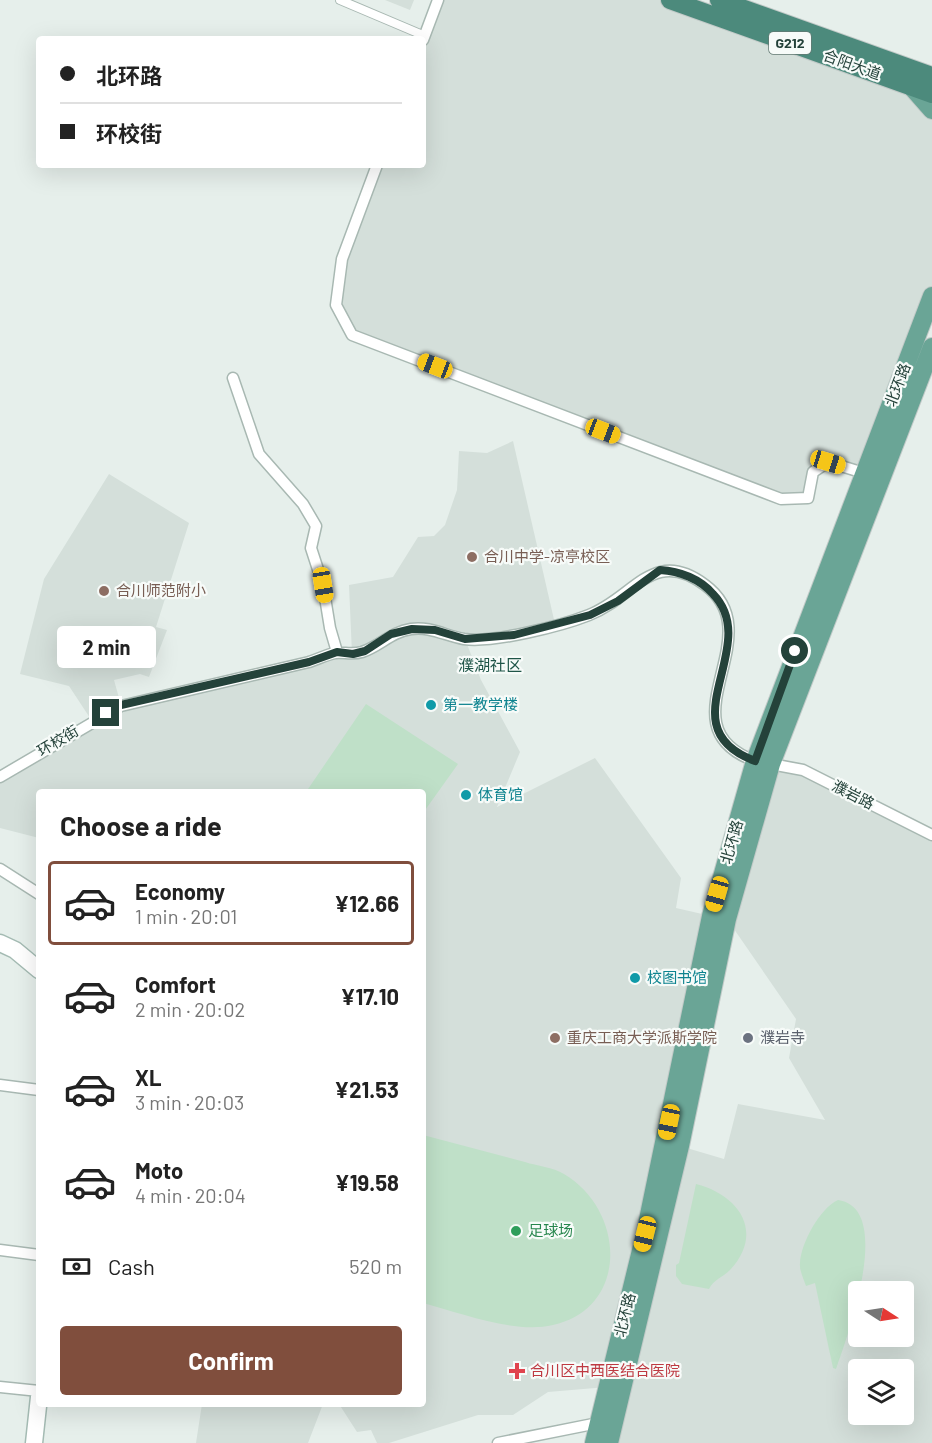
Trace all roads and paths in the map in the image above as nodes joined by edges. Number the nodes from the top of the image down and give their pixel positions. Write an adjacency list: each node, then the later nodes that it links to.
1 (340, 0): 5 (street)
2 (438, 0): 6 (street)
3 (670, 0): 7 (highway, 合阳大道 / G212)
4 (719, 0): 7 (highway, 合阳大道 / G212)
5 (420, 36)
6 (425, 36)
7 (923, 74): 8 (highway, 合阳大道 / G212); 9 (main road)
8 (932, 94)
9 (932, 110)
10 (376, 168): 14 (street)
11 (932, 296): 14 (main road, 北环路)
12 (932, 346): 16 (main road, 北环路)
13 (233, 378): 15 (street)
14 (864, 474): 16 (main road, 北环路)
15 (337, 652): 16 (street, 环校街); 17 (street, 环校街)
16 (763, 762): 18 (street, 濮岩路); 30 (main road, 北环路); 34 (main road, 北环路)
17 (0, 777)
18 (932, 835)
19 (0, 869): 20 (street)
20 (36, 892)
21 (0, 943): 22 (main road)
22 (36, 968)
23 (0, 1084): 24 (street)
24 (36, 1090)
25 (0, 1250): 26 (street)
26 (36, 1255)
27 (0, 1387): 28 (street)
28 (36, 1391)
29 (38, 1407): 31 (main road)
30 (598, 1422): 32 (street); 33 (main road, 北环路)
31 (34, 1443)
32 (498, 1443)
33 (594, 1443)
34 (609, 1443)

